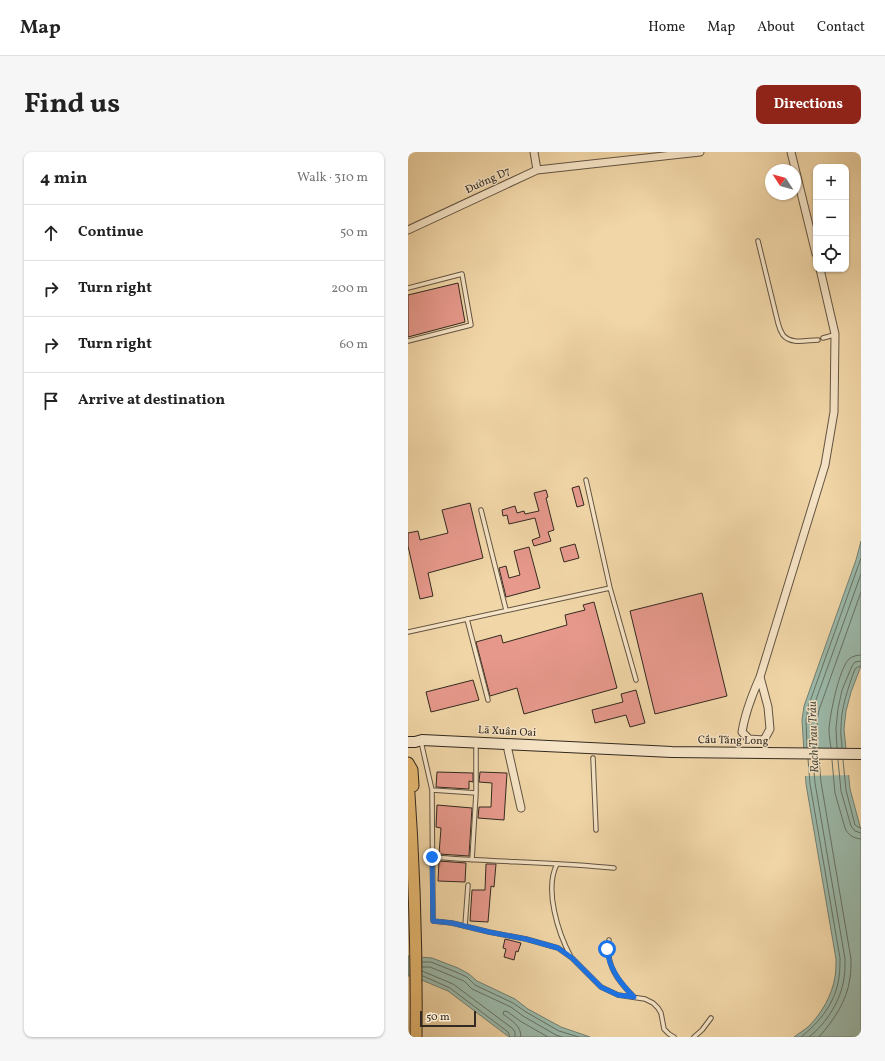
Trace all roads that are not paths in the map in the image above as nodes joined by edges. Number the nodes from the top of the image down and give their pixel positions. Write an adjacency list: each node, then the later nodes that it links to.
1 (534, 152): 4 (street)
2 (700, 152): 4 (street, Đường D7)
3 (791, 152): 7 (street)
4 (537, 170): 5 (street, Đường D7)
5 (408, 230)
6 (758, 241): 12 (lane)
7 (813, 242)
8 (821, 272): 10 (street)
9 (408, 288): 13 (lane)
10 (835, 334): 11 (lane); 20 (street)
11 (823, 338)
12 (818, 340)
13 (408, 341)
14 (586, 480): 16 (lane)
15 (482, 510): 17 (lane)
16 (610, 588): 17 (lane); 21 (lane)
17 (506, 610): 18 (lane)
18 (467, 619): 19 (lane); 22 (lane)
19 (408, 632)
20 (760, 677): 20 (street)
21 (636, 680)
22 (488, 700)
23 (408, 742): 26 (main road, Lã Xuân Oai)
24 (422, 746): 32 (lane)
25 (476, 748): 33 (lane)
26 (605, 748): 28 (main road, Cầu Tăng Long)
27 (508, 750): 34 (street)
28 (861, 754)
29 (593, 758): 35 (lane)
30 (408, 763): 41 (main road)
31 (408, 778): 41 (main road)
32 (432, 790): 33 (lane); 36 (lane)
33 (476, 793): 37 (lane)
34 (521, 808)
35 (596, 830)
36 (432, 857): 37 (lane); 42 (lane)
37 (472, 860): 38 (lane)
38 (557, 864): 39 (lane); 44 (lane)
39 (614, 868)
40 (468, 885): 42 (lane)
41 (414, 891): 47 (main road)
42 (465, 926): 44 (lane)
43 (609, 940): 45 (lane)
44 (572, 958): 45 (lane)
45 (634, 997): 48 (lane)
46 (711, 1018): 49 (lane)
47 (416, 1036)
48 (674, 1037)
49 (694, 1037)

